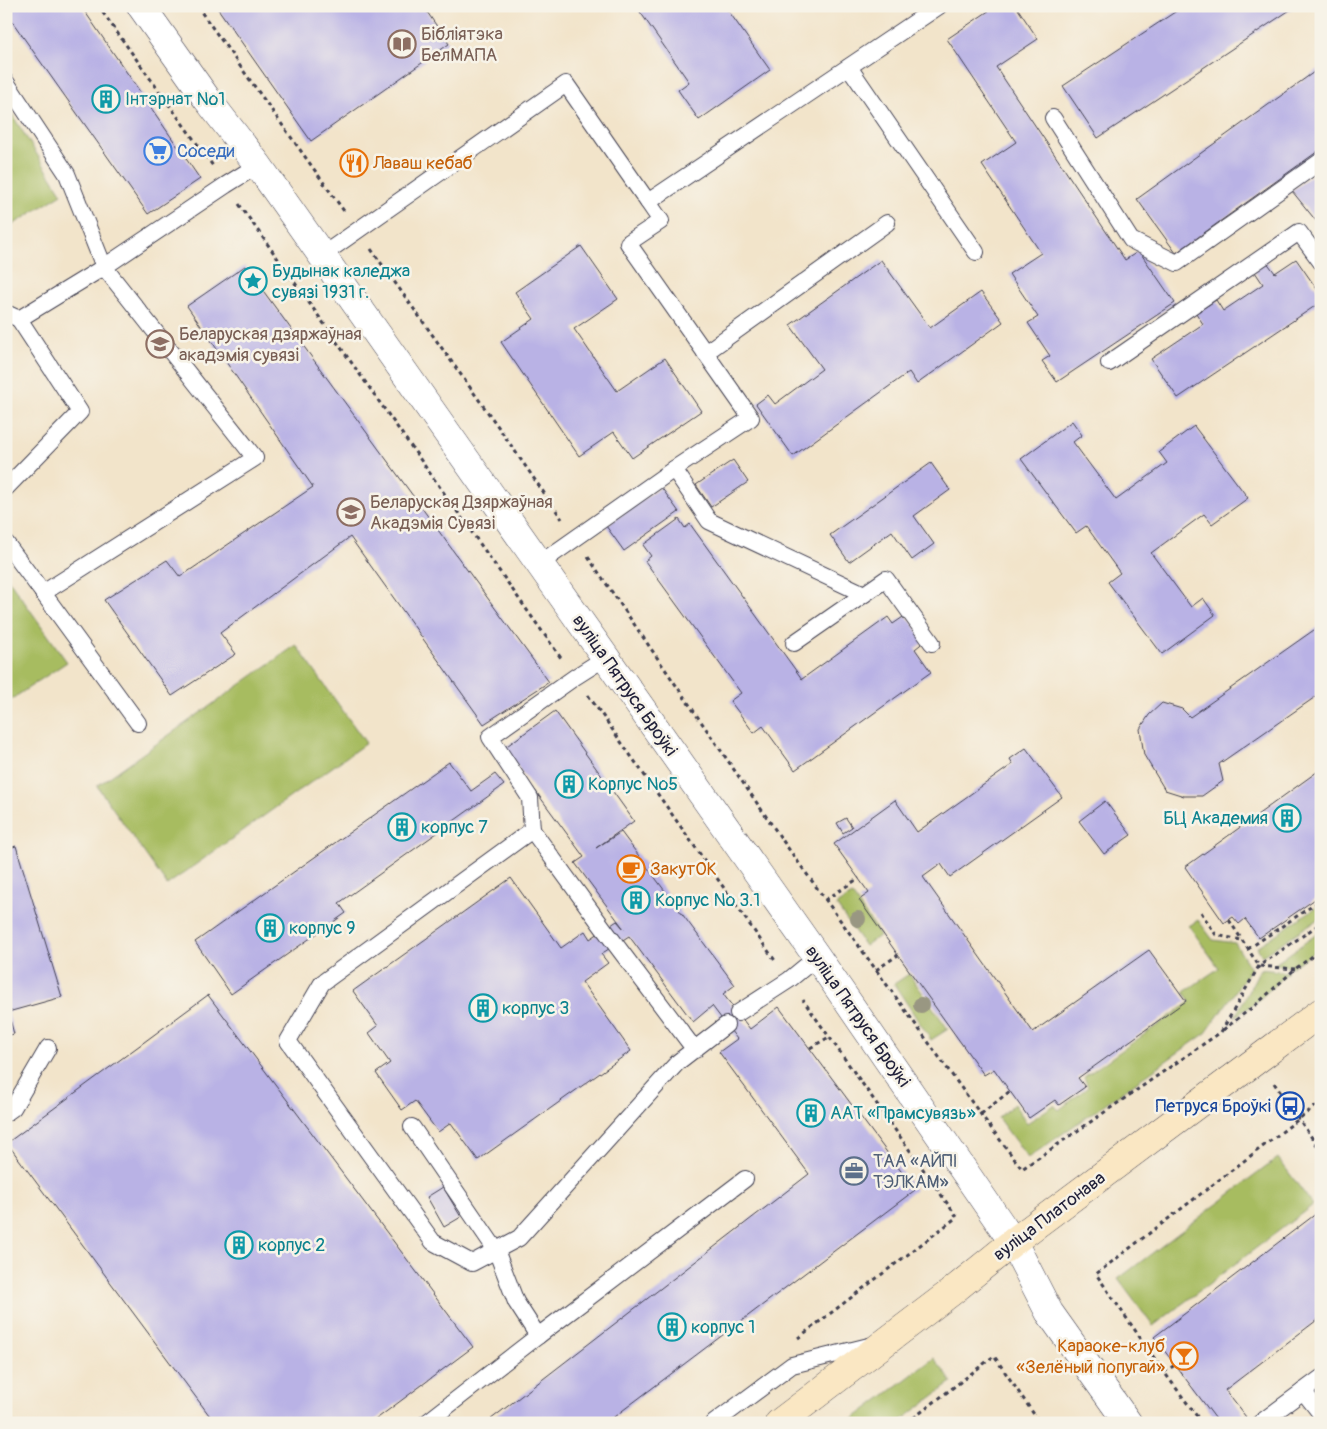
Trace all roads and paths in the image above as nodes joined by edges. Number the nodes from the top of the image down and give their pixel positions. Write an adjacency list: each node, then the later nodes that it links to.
1 (98, 6): 9 (path)
2 (141, 6): 8 (street, вуліца Пятруся Броўкі)
3 (939, 6): 4 (lane)
4 (849, 67): 10 (lane); 12 (lane)
5 (6, 82): 15 (lane)
6 (1053, 118): 7 (lane)
7 (1321, 161)
8 (258, 166): 9 (lane); 13 (street, вуліца Пятруся Броўкі)
9 (226, 185): 15 (lane); 28 (path)
10 (648, 202): 13 (lane); 17 (lane)
11 (887, 223): 17 (lane)
12 (976, 252)
13 (321, 256): 22 (street, вуліца Пятруся Броўкі)
14 (1321, 262): 18 (lane)
15 (104, 267): 16 (lane); 23 (lane)
16 (13, 316): 20 (lane)
17 (705, 353): 19 (lane)
18 (1109, 363)
19 (674, 469): 22 (lane); 24 (lane)
20 (6, 488)
21 (6, 543): 23 (lane)
22 (539, 564): 27 (street, вуліца Пятруся Броўкі)
23 (43, 594): 29 (lane)
24 (864, 594): 25 (lane); 26 (lane)
25 (794, 643)
26 (932, 643)
27 (605, 658): 28 (lane); 41 (street, вуліца Пятруся Броўкі)
28 (574, 677): 30 (lane); 45 (path)
29 (138, 723)
30 (532, 830): 51 (lane); 63 (lane)
31 (859, 878): 32 (path)
32 (826, 900)
33 (1321, 900): 38 (path)
34 (1201, 912): 37 (path)
35 (1229, 920): 37 (path)
36 (1321, 923): 42 (path)
37 (1242, 940): 38 (path)
38 (1248, 949): 42 (path)
39 (1321, 950): 43 (path)
40 (898, 955): 44 (path)
41 (817, 957): 45 (lane); 62 (street, вуліца Пятруся Броўкі)
42 (1259, 966): 43 (path); 47 (path)
43 (1295, 969): 47 (path)
44 (876, 970)
45 (789, 980): 48 (path); 51 (lane)
46 (1321, 1012): 52 (main road, вуліца Платонава)
47 (1221, 1032): 57 (path)
48 (829, 1036): 50 (path); 65 (path)
49 (48, 1048): 56 (lane)
50 (810, 1048)
51 (695, 1050): 63 (lane)
52 (1257, 1059): 58 (path); 62 (main road, вуліца Платонава)
53 (1010, 1091): 57 (path)
54 (1321, 1102): 58 (path)
55 (973, 1104): 57 (path)
56 (6, 1113)
57 (981, 1114)
58 (1299, 1119): 60 (path); 68 (path)
59 (412, 1127): 63 (lane)
60 (1321, 1151)
61 (745, 1179): 64 (lane)
62 (1013, 1242): 66 (main road, вуліца Платонава); 78 (street, вуліца Пятруся Броўкі)
63 (496, 1250): 64 (lane)
64 (538, 1336): 73 (lane)
65 (795, 1341)
66 (887, 1341): 74 (lane); 75 (main road, вуліца Платонава)
67 (1175, 1365): 68 (path)
68 (1164, 1372): 79 (path)
69 (1321, 1378): 70 (lane)
70 (1303, 1391): 71 (lane); 81 (lane)
71 (1321, 1414)
72 (1217, 1419): 80 (path)
73 (426, 1423)
74 (714, 1423)
75 (779, 1423)
76 (907, 1423): 77 (path)
77 (1040, 1423)
78 (1128, 1423)
79 (1202, 1423)
80 (1212, 1423)
81 (1260, 1423)

